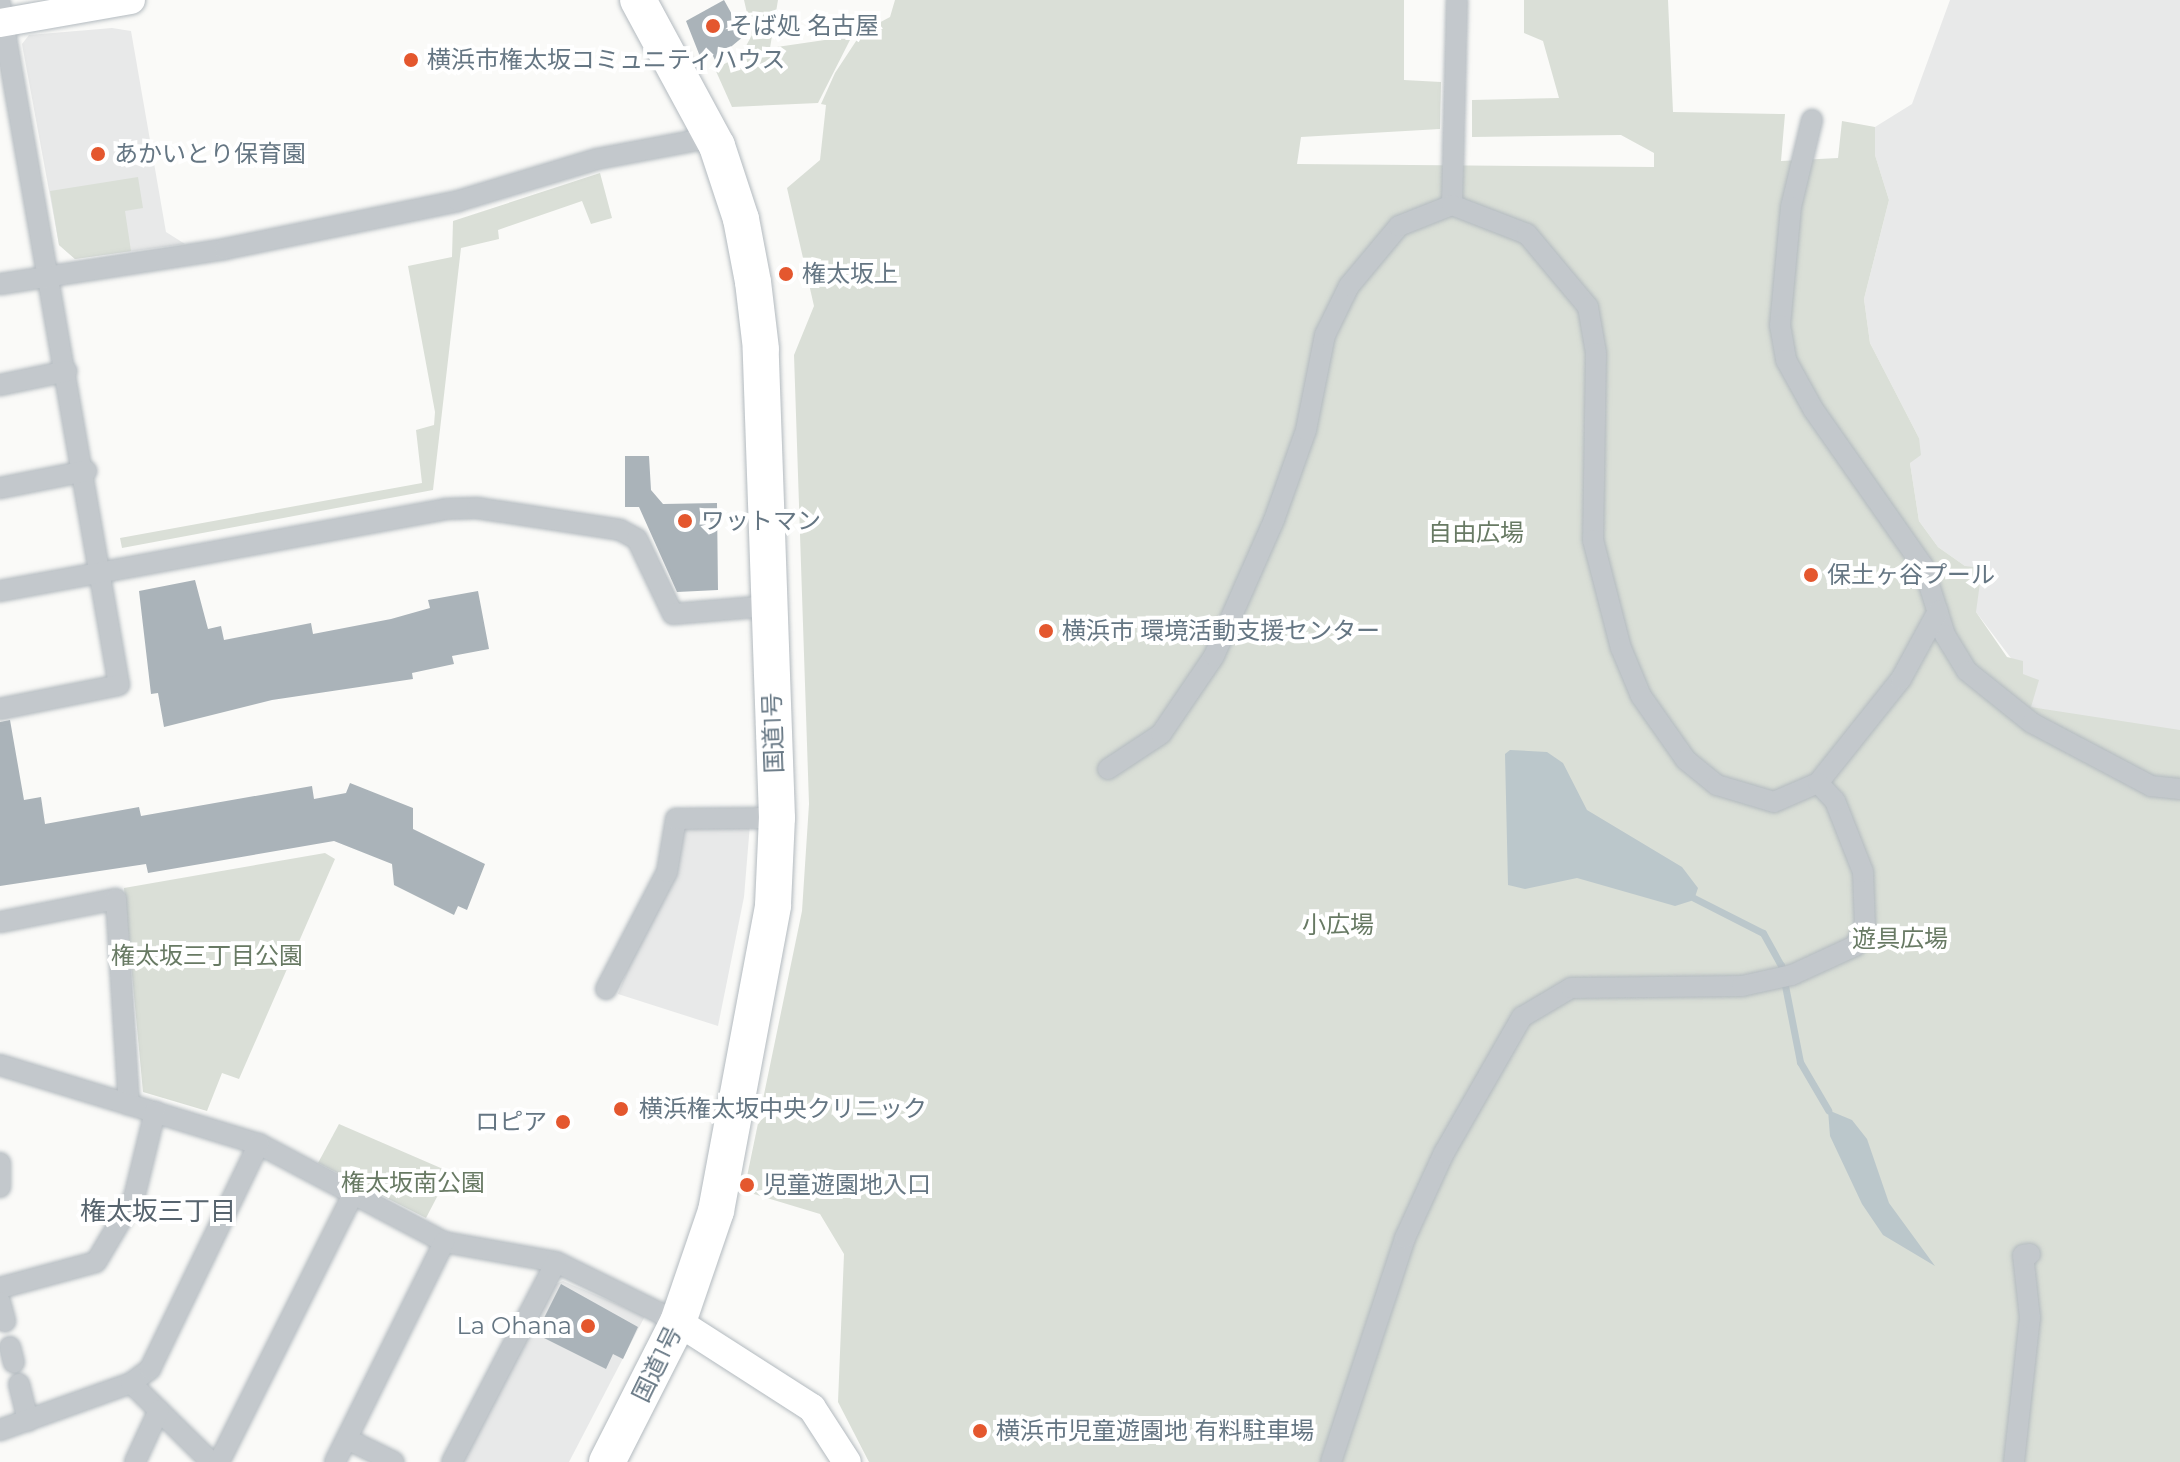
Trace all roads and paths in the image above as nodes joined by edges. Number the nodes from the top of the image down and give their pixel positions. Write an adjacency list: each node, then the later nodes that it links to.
1 (131, 0): 4 (street)
2 (638, 0): 6 (highway, 国道1号)
3 (1457, 0): 7 (street)
4 (1, 17): 8 (street)
5 (1812, 120): 17 (street)
6 (713, 137): 8 (street); 16 (highway, 国道1号)
7 (1452, 205): 19 (street); 20 (street)
8 (50, 275): 9 (street); 10 (street)
9 (0, 284)
10 (67, 371): 11 (street); 12 (street)
11 (0, 385)
12 (86, 471): 13 (street); 14 (street)
13 (0, 488)
14 (104, 573): 15 (street); 16 (street); 18 (street)
15 (0, 591)
16 (768, 606): 22 (highway, 国道1号)
17 (1938, 611): 20 (street); 21 (street)
18 (0, 709)
19 (1108, 769)
20 (1818, 783): 51 (street)
21 (2180, 789)
22 (777, 818): 24 (street); 36 (highway, 国道1号)
23 (0, 922): 26 (street)
24 (606, 989)
25 (0, 1065): 26 (street)
26 (129, 1105): 27 (street)
27 (155, 1112): 28 (street); 35 (street)
28 (259, 1144): 31 (street); 37 (street)
29 (0, 1163): 30 (street)
30 (0, 1187)
31 (353, 1194): 32 (street); 45 (street)
32 (444, 1242): 34 (street); 42 (street)
33 (2030, 1254): 52 (street)
34 (556, 1262): 36 (street); 48 (street)
35 (0, 1288)
36 (678, 1322): 49 (highway, 国道1号); 50 (street)
37 (131, 1383): 39 (street); 40 (street)
38 (19, 1384): 40 (street)
39 (159, 1410): 43 (street); 44 (street)
40 (28, 1421): 41 (street)
41 (0, 1430)
42 (347, 1439): 46 (street); 47 (street)
43 (135, 1462)
44 (211, 1462)
45 (219, 1462)
46 (335, 1462)
47 (394, 1462)
48 (452, 1462)
49 (607, 1462)
50 (847, 1462)
51 (1331, 1462)
52 (2014, 1462)

